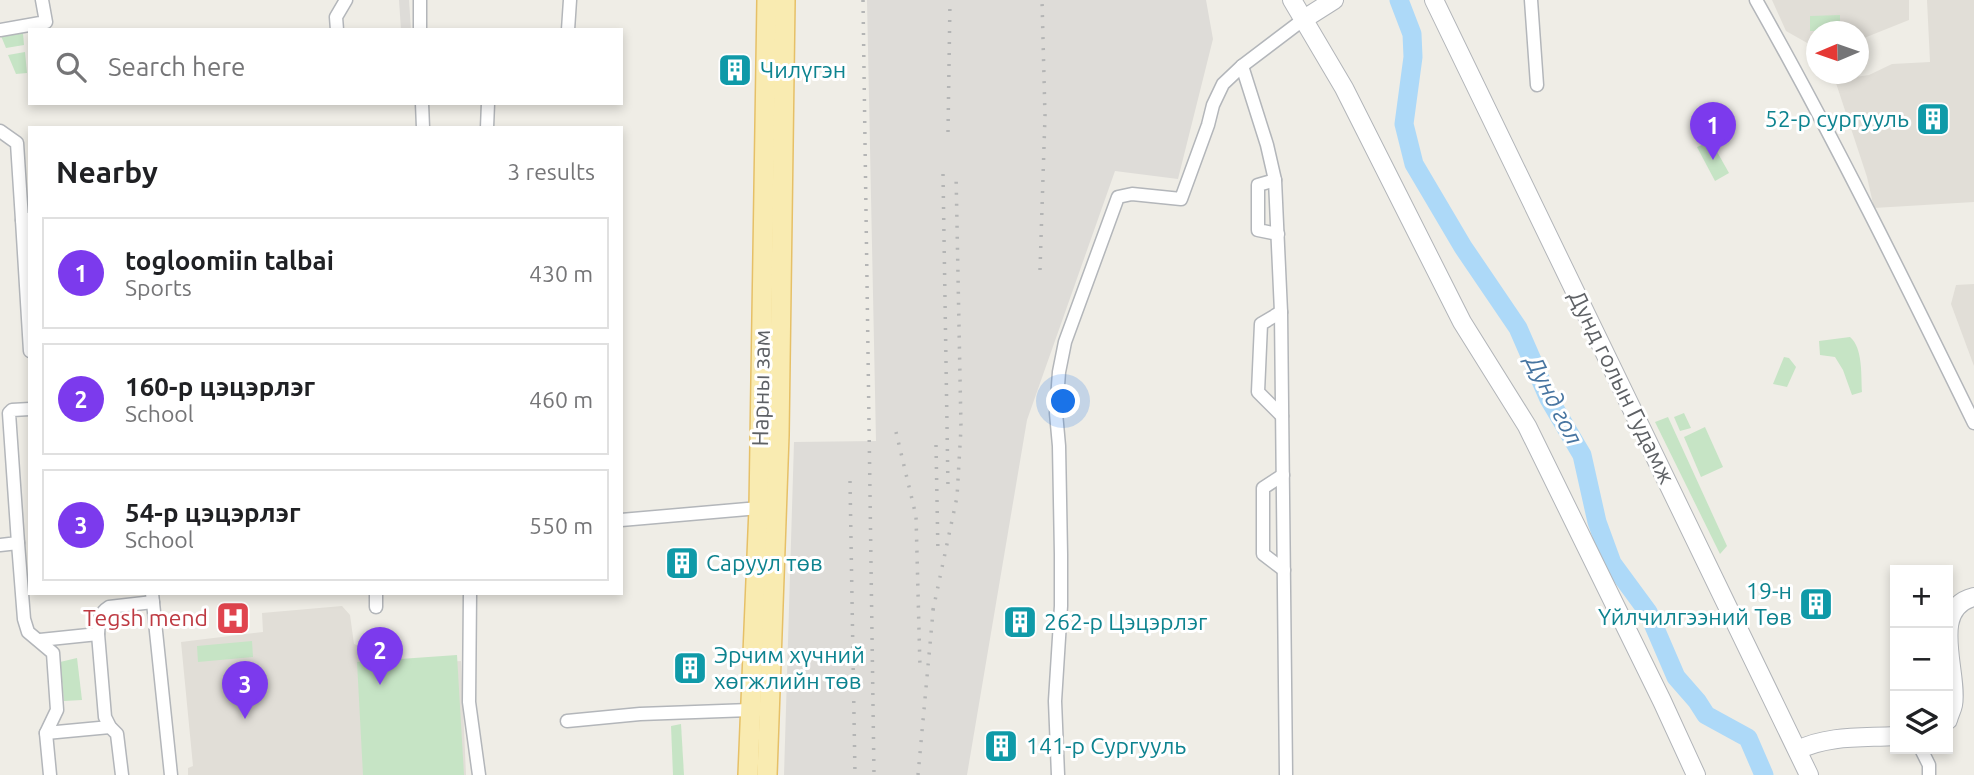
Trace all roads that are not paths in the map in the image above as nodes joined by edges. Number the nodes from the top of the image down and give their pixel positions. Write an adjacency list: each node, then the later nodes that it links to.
1 (42, 0): 13 (street)
2 (346, 0): 14 (street)
3 (420, 0): 15 (street)
4 (569, 0): 16 (street)
5 (767, 0): 30 (main road, Нарны зам)
6 (785, 0): 31 (main road, Нарны зам)
7 (1292, 0): 12 (street)
8 (1334, 0): 12 (street)
9 (1434, 0): 54 (street, Дунд голын Гудамж)
10 (1531, 0): 19 (street)
11 (1756, 0): 34 (street)
12 (1304, 19): 18 (street); 64 (street)
13 (50, 26): 17 (street)
14 (337, 28)
15 (420, 28)
16 (568, 28)
17 (0, 30)
18 (1242, 66): 25 (street); 62 (street)
19 (1537, 85)
20 (422, 105): 22 (street)
21 (488, 105): 23 (street)
22 (423, 126)
23 (487, 126)
24 (0, 131): 26 (street)
25 (1275, 180): 27 (street); 27 (street)
26 (26, 220): 28 (street)
27 (1278, 234): 29 (street)
28 (28, 286)
29 (1281, 312): 33 (street); 33 (street)
30 (762, 362): 31 (main road); 36 (main road, Нарны зам)
31 (779, 399): 61 (main road, Нарны зам)
32 (28, 409): 38 (street)
33 (1282, 416): 35 (street)
34 (1974, 423)
35 (1283, 475): 40 (street); 40 (street)
36 (759, 508): 37 (street); 49 (main road, Нарны зам)
37 (623, 520)
38 (18, 543): 39 (street); 47 (street)
39 (0, 545)
40 (1284, 569): 63 (street)
41 (376, 595): 45 (street)
42 (470, 595): 59 (street)
43 (1974, 597): 48 (street)
44 (153, 598): 46 (street); 58 (street)
45 (376, 607)
46 (98, 634): 47 (street); 51 (street)
47 (40, 640): 52 (street)
48 (1953, 691)
49 (750, 710): 50 (street); 60 (main road, Нарны зам)
50 (567, 720)
51 (110, 727): 52 (street); 57 (street)
52 (46, 733): 56 (street)
53 (1890, 736): 54 (street)
54 (1798, 750): 65 (street, Дунд голын Гудамж)
55 (1924, 754): 66 (street)
56 (50, 775)
57 (122, 775)
58 (171, 775)
59 (479, 775)
60 (748, 775)
61 (767, 775)
62 (1058, 775)
63 (1286, 775)
64 (1696, 775)
65 (1809, 775)
66 (1929, 775)

